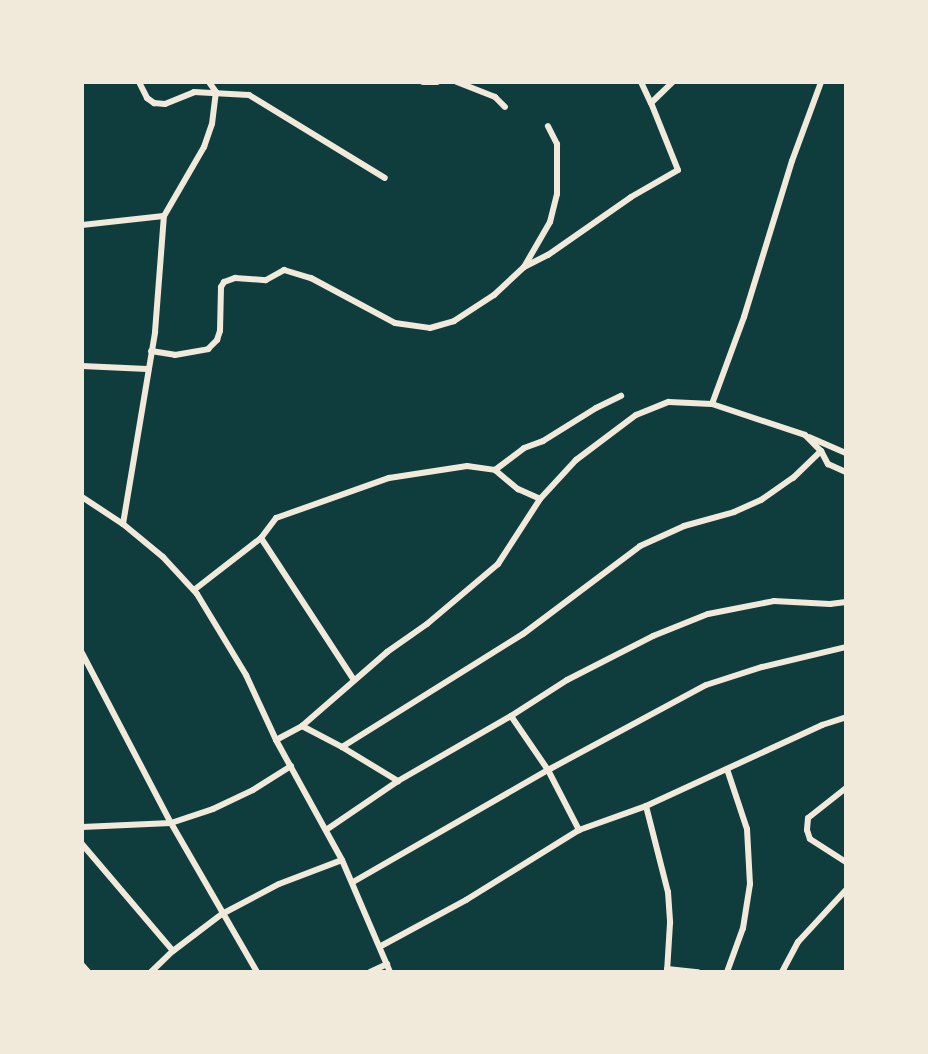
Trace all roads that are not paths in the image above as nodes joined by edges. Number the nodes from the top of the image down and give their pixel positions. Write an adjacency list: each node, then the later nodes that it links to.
1 (139, 82): 9 (street)
2 (208, 82): 9 (street)
3 (423, 82): 4 (street)
4 (437, 82)
5 (457, 82): 11 (street)
6 (641, 82): 10 (street)
7 (673, 82): 10 (street)
8 (821, 82): 21 (street)
9 (216, 92): 13 (street); 14 (street)
10 (651, 103): 16 (street)
11 (504, 107)
12 (548, 126): 16 (street)
13 (385, 178)
14 (164, 216): 15 (street); 17 (street)
15 (82, 225)
16 (524, 267): 17 (street)
17 (151, 351): 19 (street)
18 (82, 366): 19 (street)
19 (147, 369): 29 (street)
20 (621, 396): 25 (street)
21 (712, 404): 22 (street); 28 (street)
22 (806, 435): 23 (street); 24 (street)
23 (821, 451): 26 (street); 40 (street)
24 (846, 453)
25 (495, 470): 28 (street); 30 (street)
26 (846, 472)
27 (82, 497): 29 (street)
28 (540, 499): 35 (street)
29 (123, 524): 31 (street)
30 (261, 538): 31 (street); 35 (street)
31 (194, 590): 39 (street)
32 (846, 602): 36 (street)
33 (846, 647): 43 (street)
34 (82, 653): 47 (street)
35 (354, 680): 38 (street)
36 (511, 716): 43 (street); 44 (street)
37 (846, 717): 42 (street)
38 (302, 726): 39 (street); 40 (street)
39 (276, 740): 41 (street)
40 (342, 747): 44 (street)
41 (291, 766): 47 (street); 49 (street)
42 (727, 769): 46 (street); 70 (street)
43 (548, 770): 50 (street); 54 (street)
44 (398, 781): 49 (street)
45 (846, 788): 53 (street)
46 (646, 806): 50 (street); 62 (street)
47 (171, 823): 48 (street); 56 (street)
48 (82, 827)
49 (326, 830): 52 (street)
50 (579, 830): 57 (street)
51 (82, 844): 58 (street)
52 (342, 860): 54 (street); 56 (street)
53 (846, 862)
54 (353, 882): 57 (street)
55 (846, 890): 71 (street)
56 (222, 914): 58 (street); 66 (street)
57 (381, 946): 60 (street)
58 (172, 951): 59 (street)
59 (159, 964): 64 (street); 65 (street)
60 (387, 964): 67 (street); 68 (street)
61 (82, 965): 63 (street)
62 (667, 970): 69 (street)
63 (88, 972)
64 (151, 972)
65 (164, 972)
66 (257, 972)
67 (370, 972)
68 (390, 972)
69 (698, 972)
70 (727, 972)
71 (782, 972)

